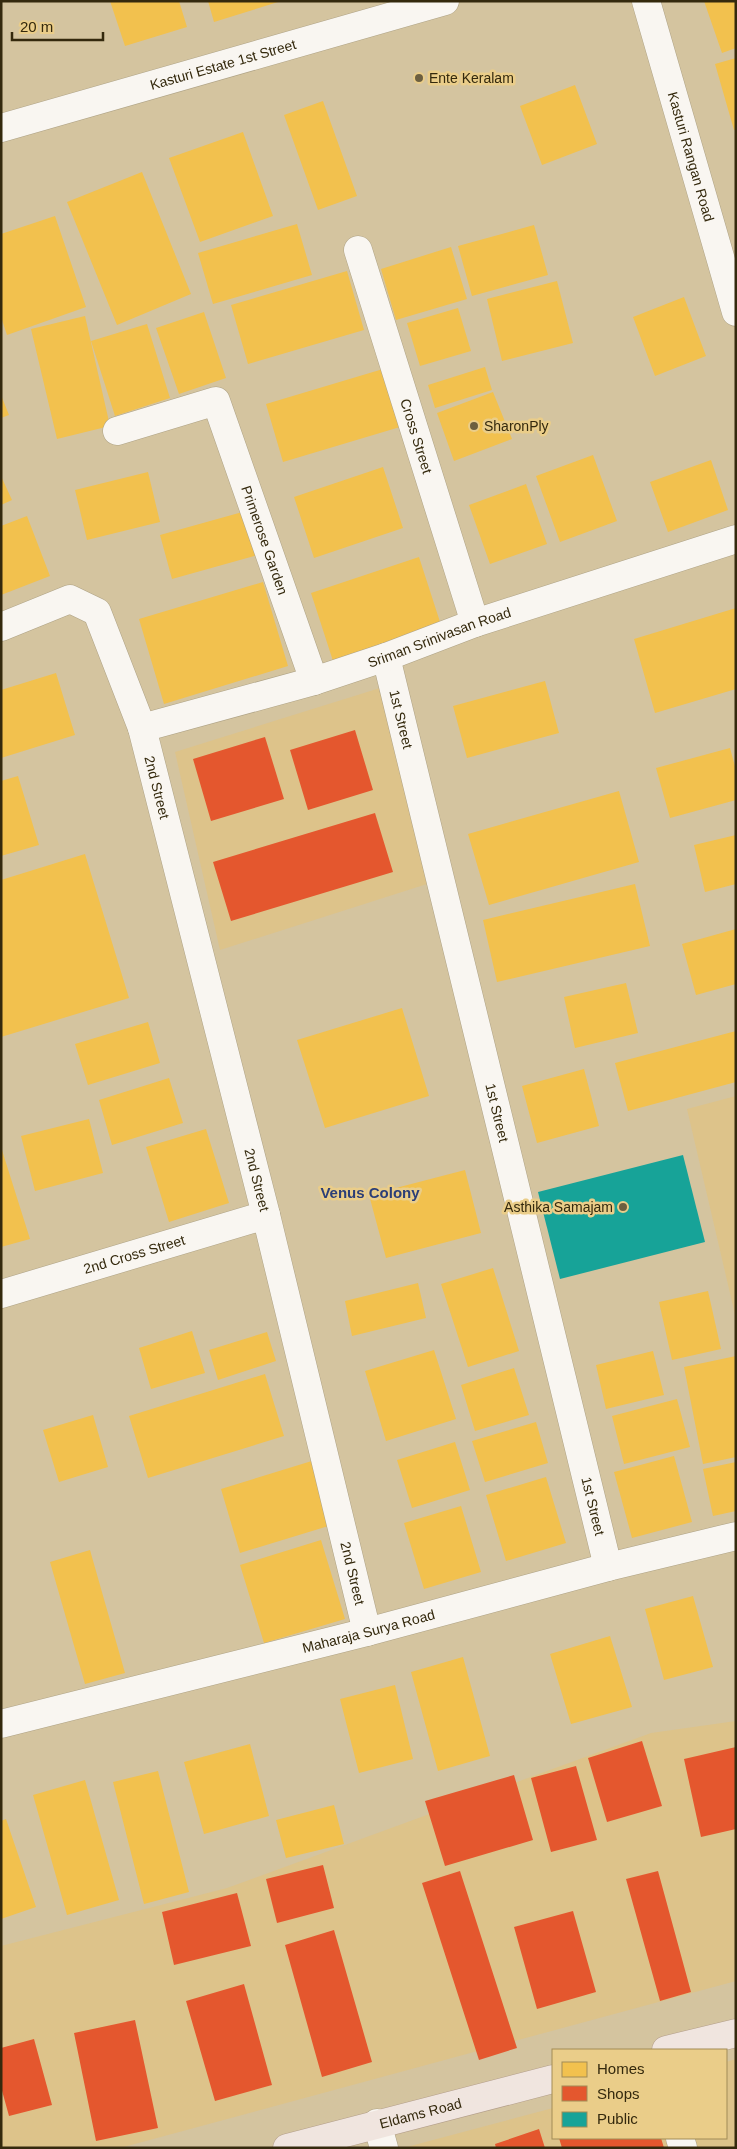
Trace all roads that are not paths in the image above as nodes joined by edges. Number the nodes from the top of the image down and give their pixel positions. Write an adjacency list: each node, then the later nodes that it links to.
1 (445, 1): 3 (street, Kasturi Estate 1st Street)
2 (646, 1): 5 (street, Kasturi Rangan Road)
3 (1, 128)
4 (358, 250): 8 (street, Cross Street)
5 (736, 312)
6 (118, 431): 11 (street, Primerose Garden)
7 (736, 539): 8 (street, Sriman Srinivasan Road)
8 (475, 623): 10 (street, Sriman Srinivasan Road)
9 (1, 627): 12 (street, 2nd Street)
10 (386, 657): 11 (street, Sriman Srinivasan Road); 16 (street, 1st Street)
11 (314, 681): 12 (street, Sriman Srinivasan Road)
12 (142, 728): 13 (street, 2nd Street)
13 (266, 1215): 14 (street, 2nd Cross Street); 17 (street, 2nd Street)
14 (1, 1294)
15 (736, 1536): 16 (street, Maharaja Surya Road)
16 (608, 1567): 17 (street, Maharaja Surya Road)
17 (368, 1632): 18 (street, Maharaja Surya Road)
18 (1, 1724)
19 (736, 2033): 20 (main road)
20 (670, 2049)
21 (552, 2079): 22 (main road, Eldams Road)
22 (381, 2136): 23 (main road, Eldams Road)
23 (287, 2148)

